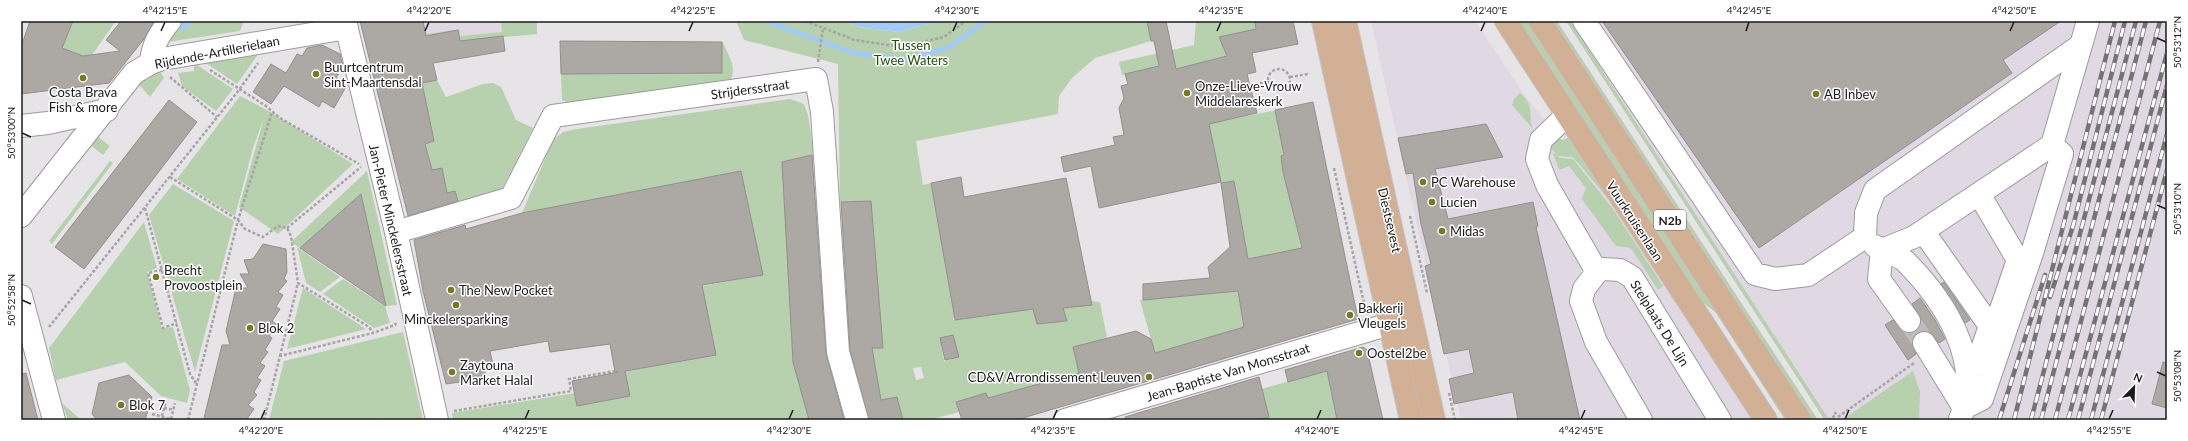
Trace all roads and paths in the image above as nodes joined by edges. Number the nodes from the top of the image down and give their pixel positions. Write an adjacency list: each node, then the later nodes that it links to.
1 (170, 21): 16 (street)
2 (805, 21): 12 (path)
3 (966, 21): 12 (path)
4 (1323, 21): 46 (main road, Diestsevest)
5 (1346, 21): 72 (main road, Diestsevest)
6 (1506, 21): 26 (main road, Vuurkruisenlaan / N2b)
7 (1540, 21): 76 (main road, N2b)
8 (1584, 21): 38 (street)
9 (2073, 21): 13 (street)
10 (2088, 21): 13 (street)
11 (346, 25): 16 (street, Rijdende-Artillerielaan); 37 (street, Jan-Pieter Minckelersstraat)
12 (824, 28): 14 (path)
13 (2073, 51): 29 (street); 38 (street)
14 (818, 59)
15 (259, 61): 23 (path)
16 (151, 63): 24 (street, Rijdende-Artillerielaan)
17 (206, 67): 23 (path)
18 (1308, 74): 20 (path)
19 (168, 76): 27 (path)
20 (1290, 77): 21 (path); 21 (path)
21 (1268, 82): 22 (path)
22 (1250, 85)
23 (239, 90): 25 (path); 27 (path)
24 (107, 110): 28 (street); 33 (street, Rijdende-Artillerielaan)
25 (272, 112): 34 (path); 35 (path)
26 (1567, 115): 40 (street); 75 (main road, Vuurkruisenlaan / N2b)
27 (217, 117): 30 (path)
28 (21, 126)
29 (2052, 144): 31 (street); 61 (street)
30 (170, 177): 32 (path); 34 (path)
31 (1979, 194): 36 (street); 47 (street)
32 (145, 208): 39 (path); 48 (path)
33 (21, 216)
34 (238, 220): 35 (path); 54 (path)
35 (287, 228): 41 (path)
36 (1923, 231): 38 (street); 47 (street)
37 (396, 232): 43 (street, Jan-Pieter Minckelersstraat); 69 (street, Strijdersstraat)
38 (1873, 244): 44 (street); 53 (street)
39 (162, 270): 45 (path); 45 (path)
40 (1597, 272): 73 (street); 74 (street, Stelplaats De Lijn)
41 (298, 283): 49 (path); 51 (path)
42 (21, 296): 65 (street)
43 (412, 311): 49 (path); 63 (street, Jan-Pieter Minckelersstraat)
44 (1909, 321)
45 (177, 324): 54 (path)
46 (1390, 324): 59 (street, Jean-Baptiste Van Monsstraat); 71 (main road, Diestsevest)
47 (1990, 326): 53 (street)
48 (47, 329)
49 (373, 333): 51 (path)
50 (1922, 351): 61 (street); 64 (path)
51 (280, 356): 68 (path)
52 (615, 371): 63 (path)
53 (1968, 371): 61 (street)
54 (196, 384): 67 (path)
55 (166, 401): 57 (path)
56 (175, 403): 58 (path)
57 (164, 408): 58 (path); 62 (path)
58 (174, 410): 66 (path)
59 (1116, 413): 70 (street, Jean-Baptiste Van Monsstraat)
60 (152, 414): 62 (path)
61 (1962, 414)
62 (162, 416): 66 (path)
63 (443, 416)
64 (1837, 416): 77 (path)
65 (54, 420)
66 (173, 420)
67 (188, 420)
68 (264, 420)
69 (857, 420)
70 (1066, 420)
71 (1411, 420)
72 (1434, 420)
73 (1641, 420)
74 (1720, 420)
75 (1766, 420)
76 (1800, 420)
77 (1828, 420)

